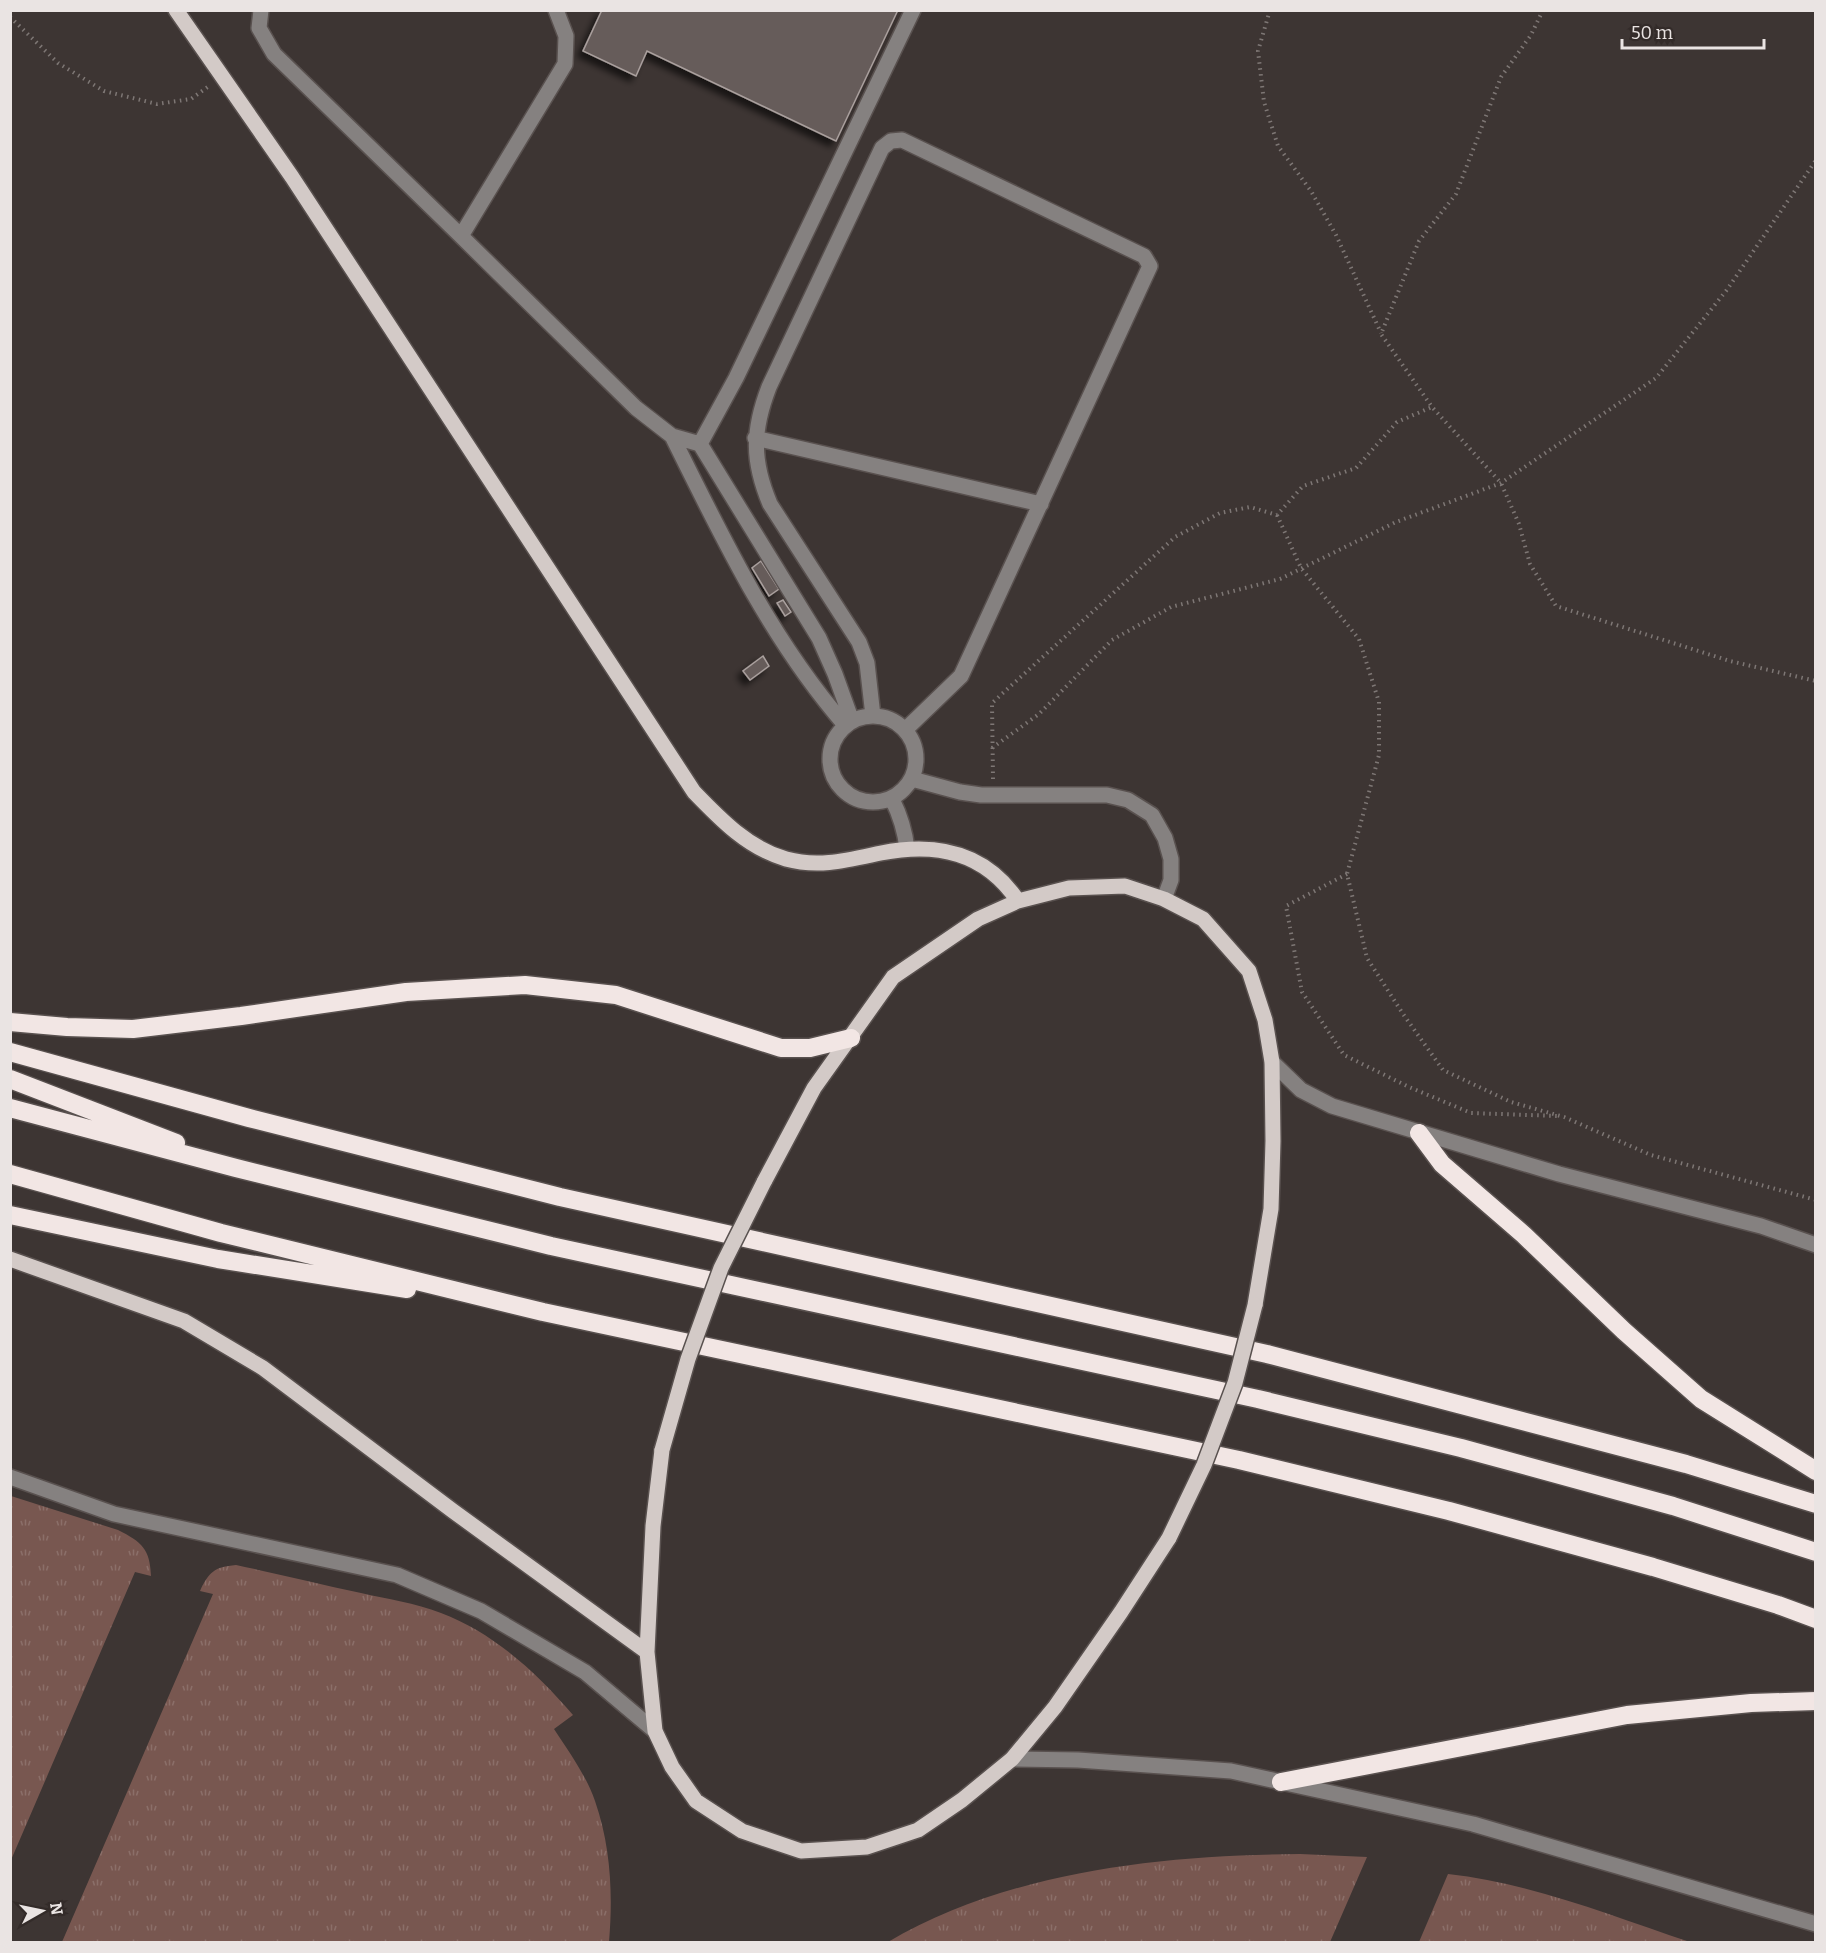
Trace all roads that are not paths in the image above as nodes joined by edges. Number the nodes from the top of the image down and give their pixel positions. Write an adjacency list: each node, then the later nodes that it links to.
1 (176, 10): 15 (main road)
2 (261, 10): 5 (street)
3 (556, 10): 5 (street)
4 (913, 10): 8 (street)
5 (461, 236): 6 (street)
6 (672, 436): 8 (street); 11 (street)
7 (755, 438): 9 (street); 9 (street); 10 (street)
8 (700, 444): 11 (street)
9 (1041, 504): 12 (street)
10 (873, 716): 11 (street); 12 (street)
11 (849, 723): 14 (street)
12 (905, 730): 13 (street)
13 (912, 779): 14 (street); 16 (street)
14 (892, 799): 15 (street)
15 (907, 849): 17 (main road)
16 (1164, 899): 17 (main road); 21 (main road)
17 (1017, 901): 19 (main road)
18 (10, 1022): 19 (highway)
19 (851, 1038): 36 (main road, bridge)
20 (10, 1052): 33 (highway)
21 (1272, 1062): 24 (street); 39 (main road, bridge)
22 (10, 1079): 25 (highway)
23 (10, 1108): 25 (highway)
24 (1419, 1132): 28 (street); 31 (highway)
25 (236, 1168): 34 (highway)
26 (10, 1174): 30 (highway)
27 (10, 1215): 30 (highway)
28 (1815, 1245)
29 (10, 1259): 36 (main road)
30 (543, 1312): 35 (highway)
31 (1815, 1471)
32 (10, 1477): 38 (street)
33 (1815, 1503)
34 (1815, 1552)
35 (1815, 1619)
36 (647, 1652): 38 (main road)
37 (1815, 1701): 40 (highway)
38 (655, 1731): 39 (main road)
39 (1012, 1759): 40 (street)
40 (1281, 1782): 41 (street)
41 (1815, 1924)

